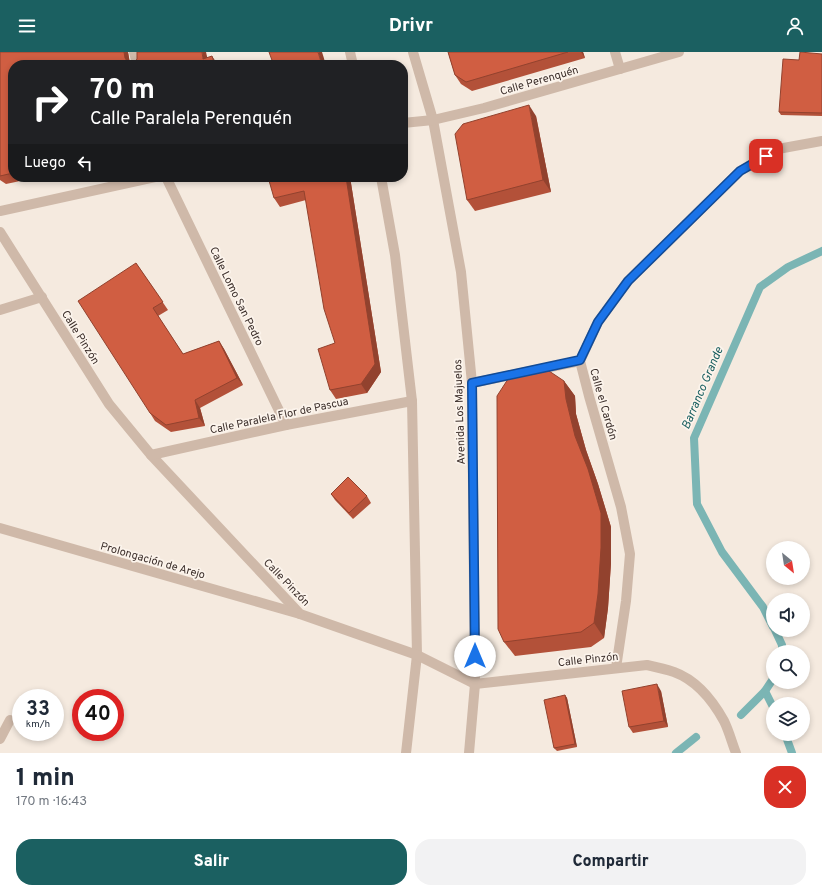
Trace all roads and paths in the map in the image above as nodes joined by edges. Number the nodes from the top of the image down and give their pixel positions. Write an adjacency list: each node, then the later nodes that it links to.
1 (413, 52): 5 (street, Avenida Los Majuelos)
2 (615, 52): 4 (street)
3 (679, 52): 4 (street, Calle Perenquén)
4 (620, 69): 5 (street, Calle Perenquén)
5 (433, 120): 6 (street, Calle Perenquén); 16 (street, Avenida Los Majuelos)
6 (408, 122)
7 (822, 141): 15 (street, Calle el Cardón)
8 (132, 182): 11 (street)
9 (168, 182): 18 (street, Calle Lomo San Pedro)
10 (382, 182): 17 (street)
11 (0, 211)
12 (0, 232): 13 (street, Calle Pinzón)
13 (42, 297): 14 (street); 19 (street, Calle Pinzón)
14 (0, 310)
15 (580, 360): 16 (street); 23 (street, Calle el Cardón)
16 (472, 383): 24 (street, Avenida Los Majuelos)
17 (412, 401): 18 (street, Calle Paralela Flor de Pascua); 22 (street)
18 (286, 425): 19 (street, Calle Paralela Flor de Pascua)
19 (151, 455): 21 (street, Calle Pinzón)
20 (0, 528): 21 (street, Prolongación de Arejo)
21 (300, 614): 22 (street, Calle Pinzón)
22 (417, 655): 24 (street, Calle Pinzón); 27 (street)
23 (616, 668): 24 (street, Calle Pinzón); 29 (street, Calle Pinzón)
24 (475, 684): 28 (street, Avenida Los Majuelos)
25 (10, 720): 26 (street)
26 (0, 739)
27 (406, 753)
28 (469, 753)
29 (736, 753)

